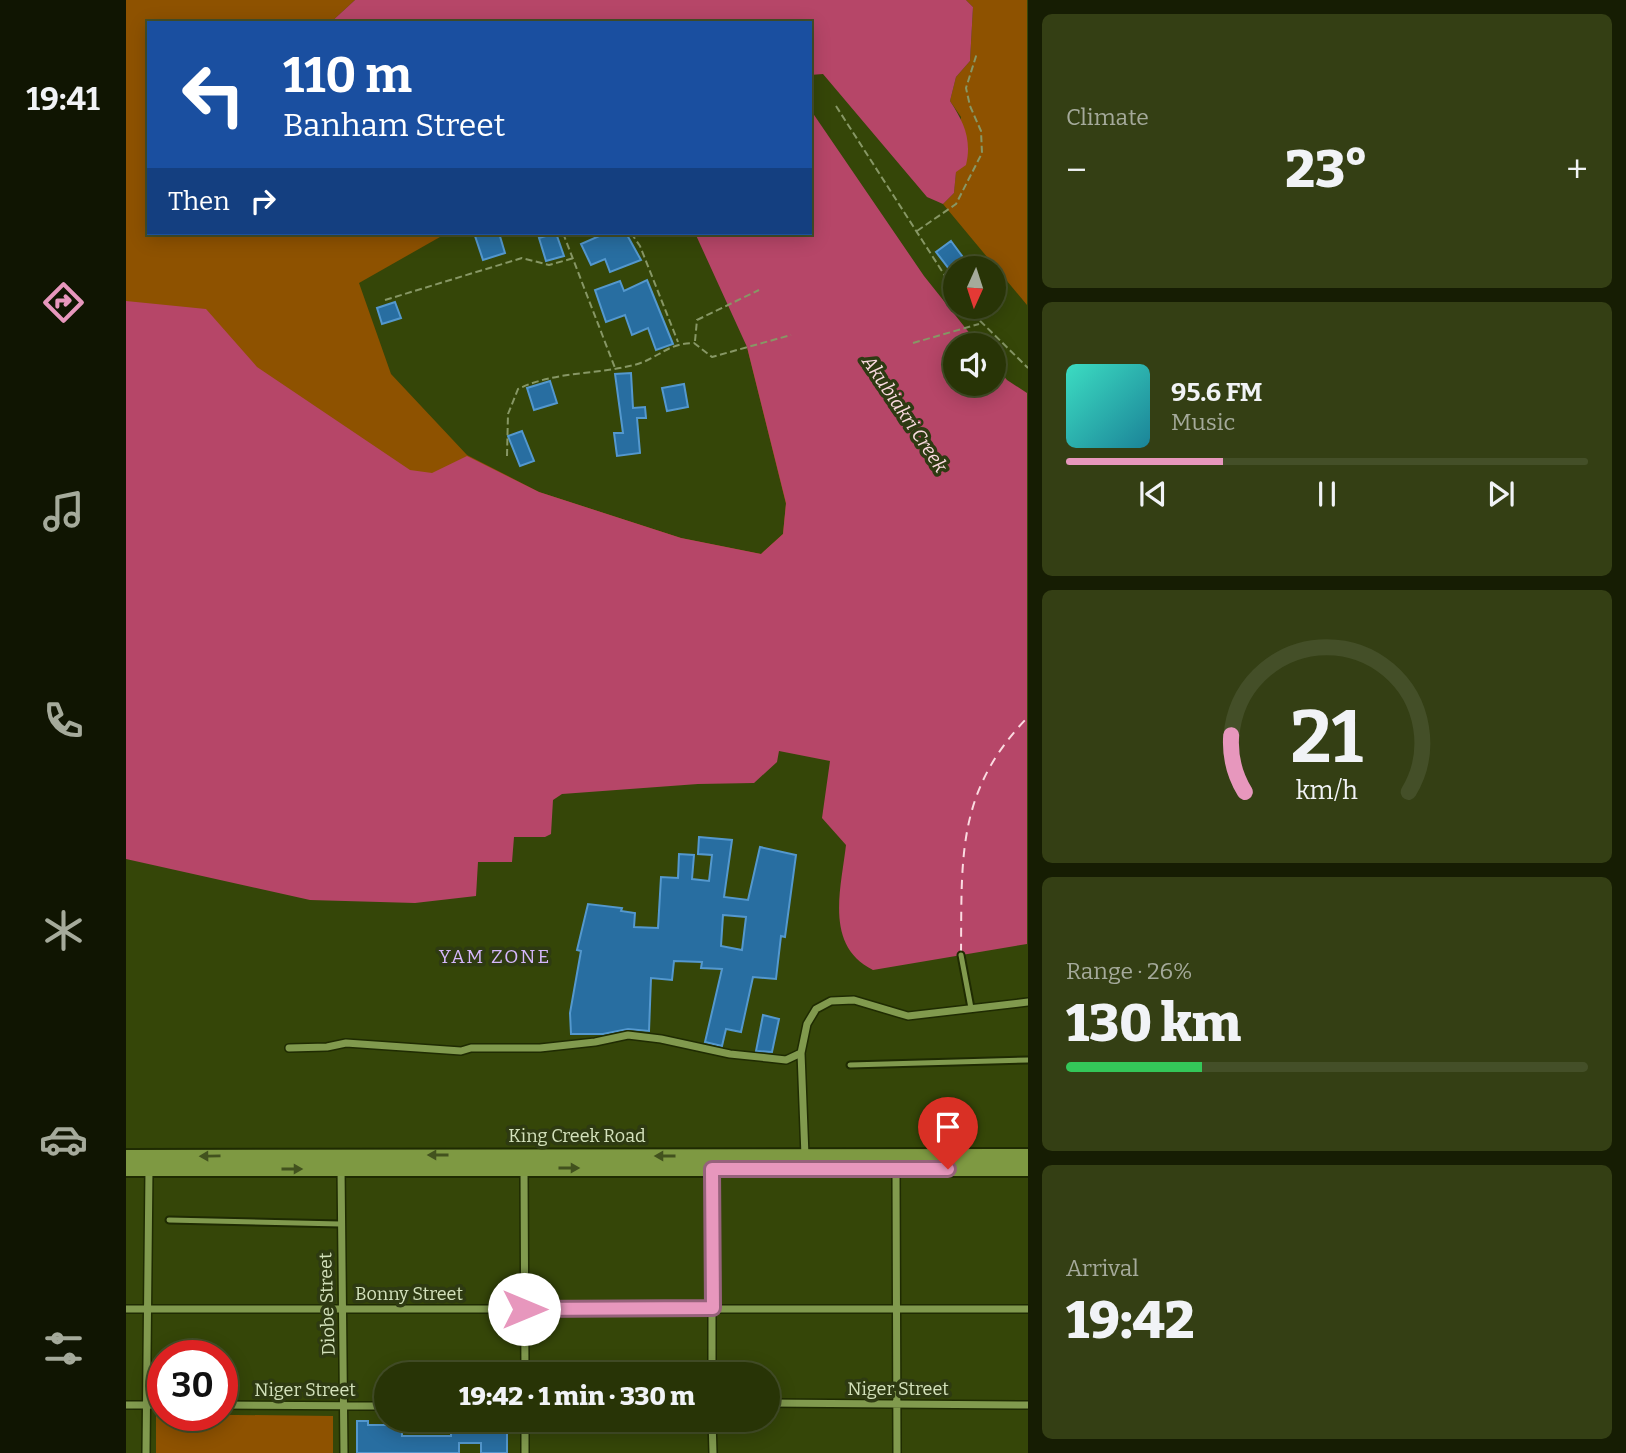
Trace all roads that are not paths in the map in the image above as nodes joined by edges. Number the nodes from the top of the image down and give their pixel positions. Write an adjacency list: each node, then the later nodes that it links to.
1 (961, 955): 4 (lane)
2 (1027, 1002): 3 (lane); 4 (street)
3 (1027, 1007)
4 (971, 1008): 6 (street)
5 (289, 1048): 6 (street)
6 (801, 1054): 9 (street)
7 (1027, 1060): 8 (lane)
8 (850, 1065)
9 (805, 1156): 10 (street, King Creek Road); 13 (street, King Creek Road)
10 (1027, 1156)
11 (126, 1157): 12 (street, King Creek Road, one-way to 11)
12 (341, 1162): 13 (street, King Creek Road, one-way to 12); 14 (street, King Creek Road); 15 (street, King Creek Road, one-way to 12); 20 (street, Diobe Street)
13 (713, 1163): 14 (street, King Creek Road, one-way to 13); 16 (street, King Creek Road); 22 (street)
14 (524, 1168): 26 (street)
15 (149, 1169): 18 (street, King Creek Road); 21 (street)
16 (896, 1169): 17 (street, King Creek Road); 23 (street)
17 (1027, 1169)
18 (126, 1170)
19 (169, 1220): 20 (lane)
20 (340, 1224): 27 (street, Diobe Street)
21 (145, 1308): 25 (street, Bonny Street); 27 (street, Bonny Street); 32 (street)
22 (713, 1308): 23 (street, Bonny Street); 26 (street, Bonny Street); 29 (street)
23 (898, 1308): 24 (street, Bonny Street); 34 (street)
24 (1027, 1308)
25 (126, 1309)
26 (524, 1309): 27 (street, Bonny Street); 28 (street)
27 (343, 1310): 36 (street, Diobe Street)
28 (525, 1362)
29 (712, 1362)
30 (780, 1403): 34 (street, Niger Street)
31 (126, 1405): 32 (street)
32 (145, 1405): 40 (street)
33 (238, 1405): 36 (street, Niger Street)
34 (896, 1405): 35 (street, Niger Street); 44 (street)
35 (1027, 1405)
36 (345, 1406): 37 (street, Niger Street); 41 (street, Diobe Street)
37 (374, 1406)
38 (525, 1432): 42 (street)
39 (712, 1432): 43 (street)
40 (146, 1453)
41 (344, 1453)
42 (525, 1453)
43 (713, 1453)
44 (897, 1453)

